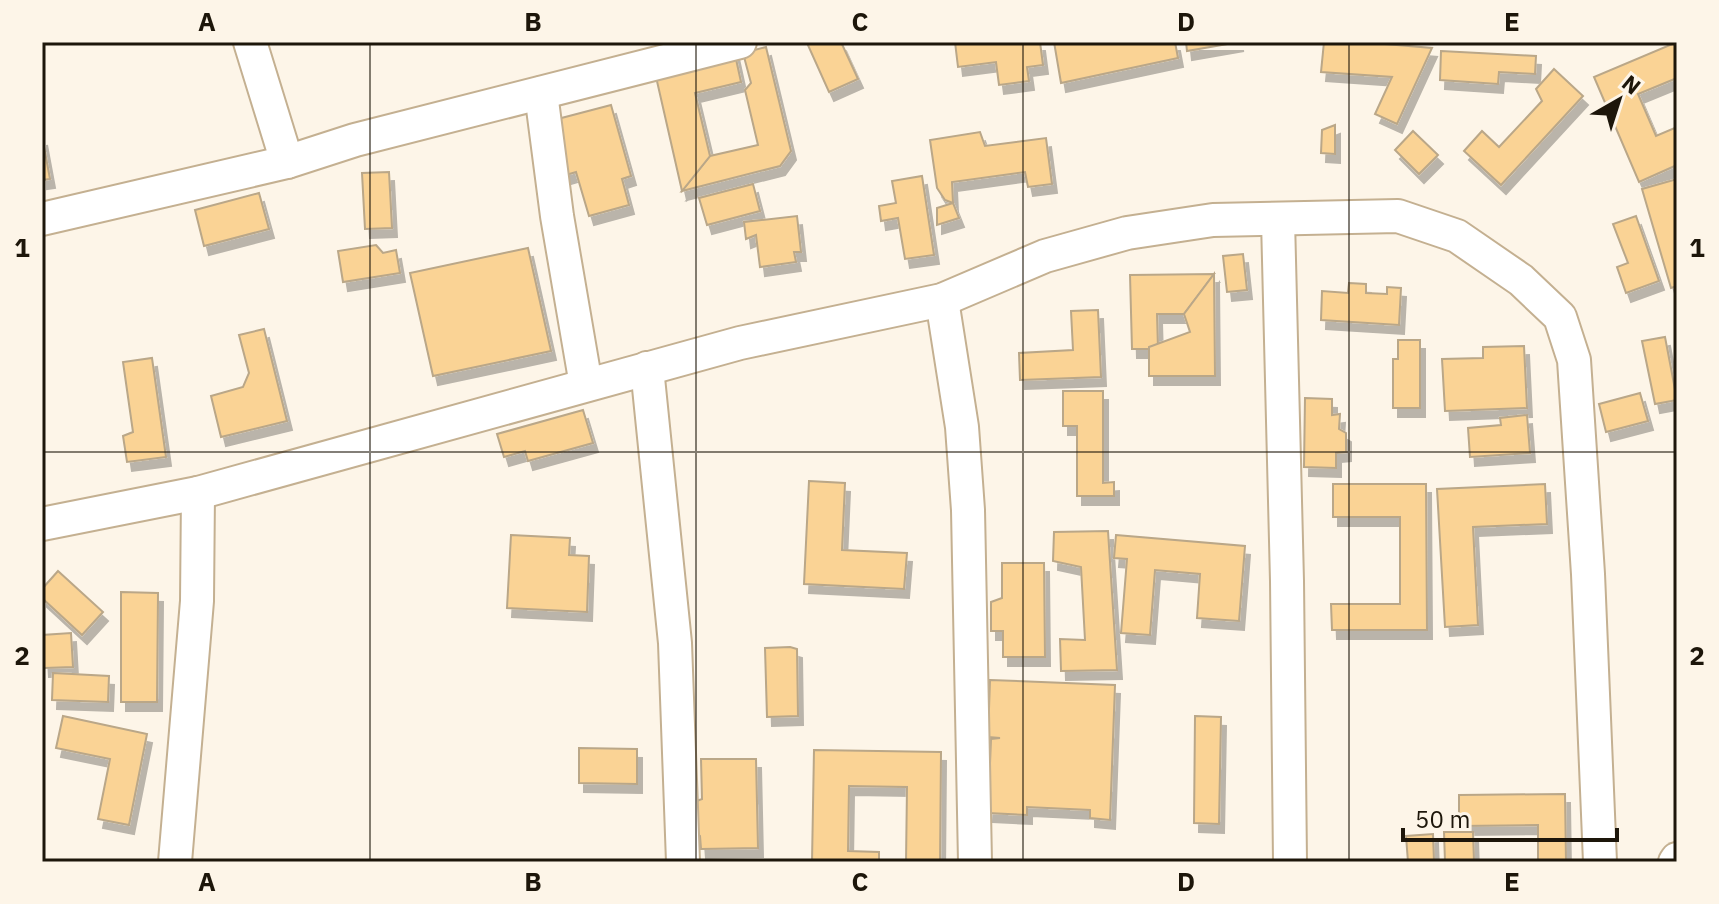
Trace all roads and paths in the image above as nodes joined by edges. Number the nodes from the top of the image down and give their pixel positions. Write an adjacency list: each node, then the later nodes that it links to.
1 (250, 42): 4 (street)
2 (740, 42): 3 (street)
3 (541, 93): 4 (street); 9 (street)
4 (287, 162): 5 (street)
5 (42, 219)
6 (1278, 220): 7 (street); 15 (street); 16 (street)
7 (942, 300): 8 (street); 14 (street)
8 (647, 368): 9 (street); 13 (street)
9 (586, 385): 10 (street)
10 (198, 493): 11 (street); 12 (street)
11 (42, 524)
12 (175, 862)
13 (683, 862)
14 (975, 862)
15 (1290, 862)
16 (1600, 862)

